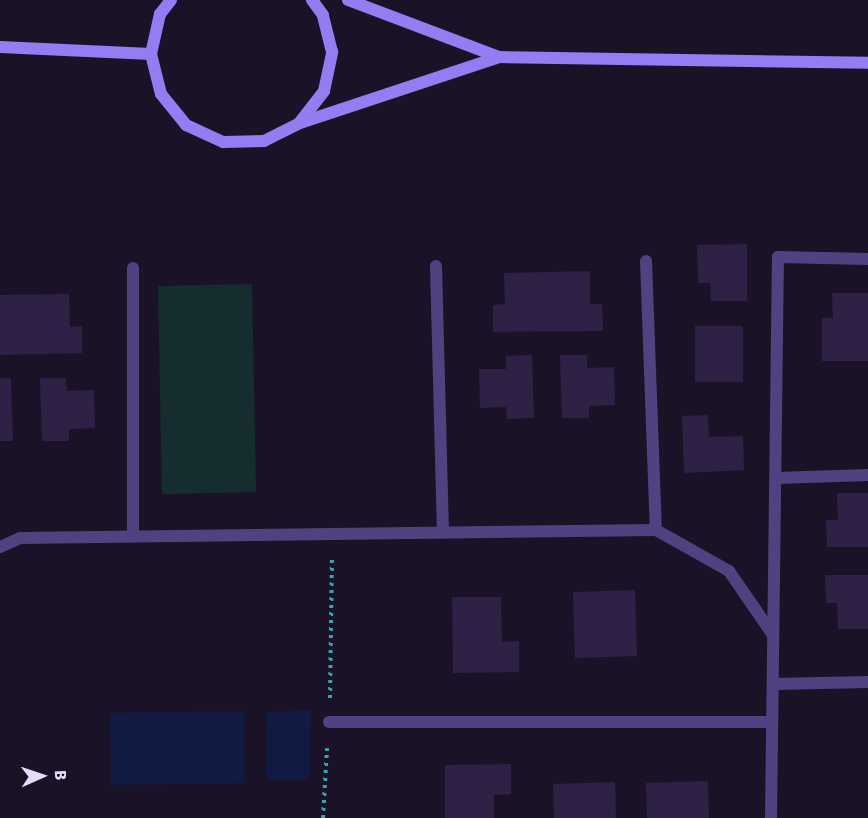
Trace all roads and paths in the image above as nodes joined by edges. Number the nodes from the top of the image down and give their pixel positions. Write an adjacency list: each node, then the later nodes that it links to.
1 (171, 0): 5 (street)
2 (312, 0): 8 (street)
3 (348, 0): 6 (street)
4 (0, 47): 5 (street)
5 (151, 54): 8 (street)
6 (499, 57): 7 (street); 8 (street)
7 (868, 63)
8 (300, 123)
9 (868, 259): 14 (street)
10 (646, 261): 15 (street)
11 (436, 266): 16 (street)
12 (133, 268): 18 (street)
13 (868, 475): 14 (street)
14 (776, 478): 20 (street)
15 (656, 530): 16 (street); 20 (street)
16 (443, 532): 17 (street)
17 (332, 534): 18 (street); 23 (path)
18 (133, 537): 19 (street)
19 (0, 547)
20 (774, 635): 22 (street)
21 (868, 682): 22 (street)
22 (773, 684): 24 (street)
23 (329, 722): 24 (street); 25 (path)
24 (772, 722): 26 (street)
25 (323, 818)
26 (771, 818)

